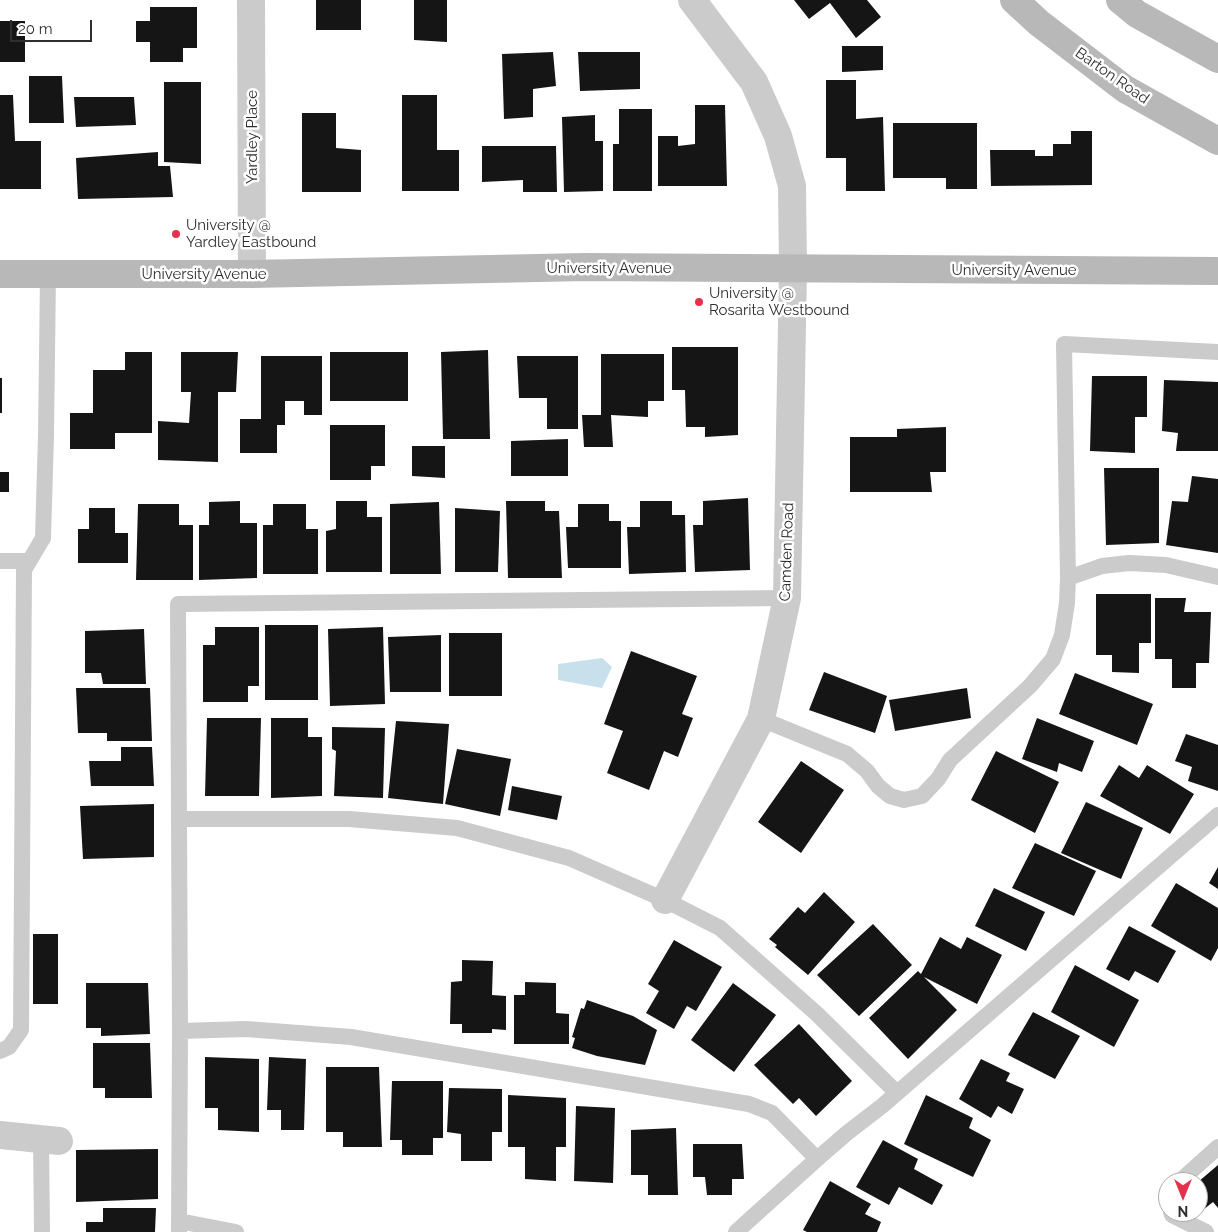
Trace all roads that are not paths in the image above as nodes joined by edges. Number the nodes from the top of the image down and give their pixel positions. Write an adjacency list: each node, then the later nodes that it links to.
1 (252, 0): 11 (street, Yardley Place)
2 (692, 0): 7 (street, Camden Road)
3 (1014, 0): 6 (street, Barton Road)
4 (1120, 0): 5 (street)
5 (1218, 59)
6 (1218, 141)
7 (793, 268): 8 (street, University Avenue); 11 (street, University Avenue); 17 (street, Camden Road)
8 (1218, 271)
9 (0, 274): 10 (street, University Avenue)
10 (48, 274): 11 (street, University Avenue); 14 (lane)
11 (252, 274)
12 (1218, 352): 16 (lane)
13 (0, 561): 14 (lane)
14 (29, 561): 23 (lane)
15 (1218, 577): 16 (lane)
16 (1068, 578): 18 (lane)
17 (787, 598): 18 (street, Camden Road); 20 (lane)
18 (761, 719): 21 (street, Camden Road)
19 (1218, 815): 24 (lane)
20 (179, 819): 21 (lane); 22 (lane)
21 (665, 900): 24 (lane)
22 (180, 1031): 28 (lane); 31 (lane)
23 (0, 1051)
24 (897, 1093): 28 (lane)
25 (0, 1135): 26 (street)
26 (50, 1140): 32 (lane)
27 (1218, 1147): 29 (lane)
28 (817, 1159): 34 (lane)
29 (1190, 1172)
30 (1186, 1222): 35 (lane)
31 (179, 1227): 33 (lane)
32 (42, 1232)
33 (236, 1232)
34 (736, 1232)
35 (1206, 1232)

